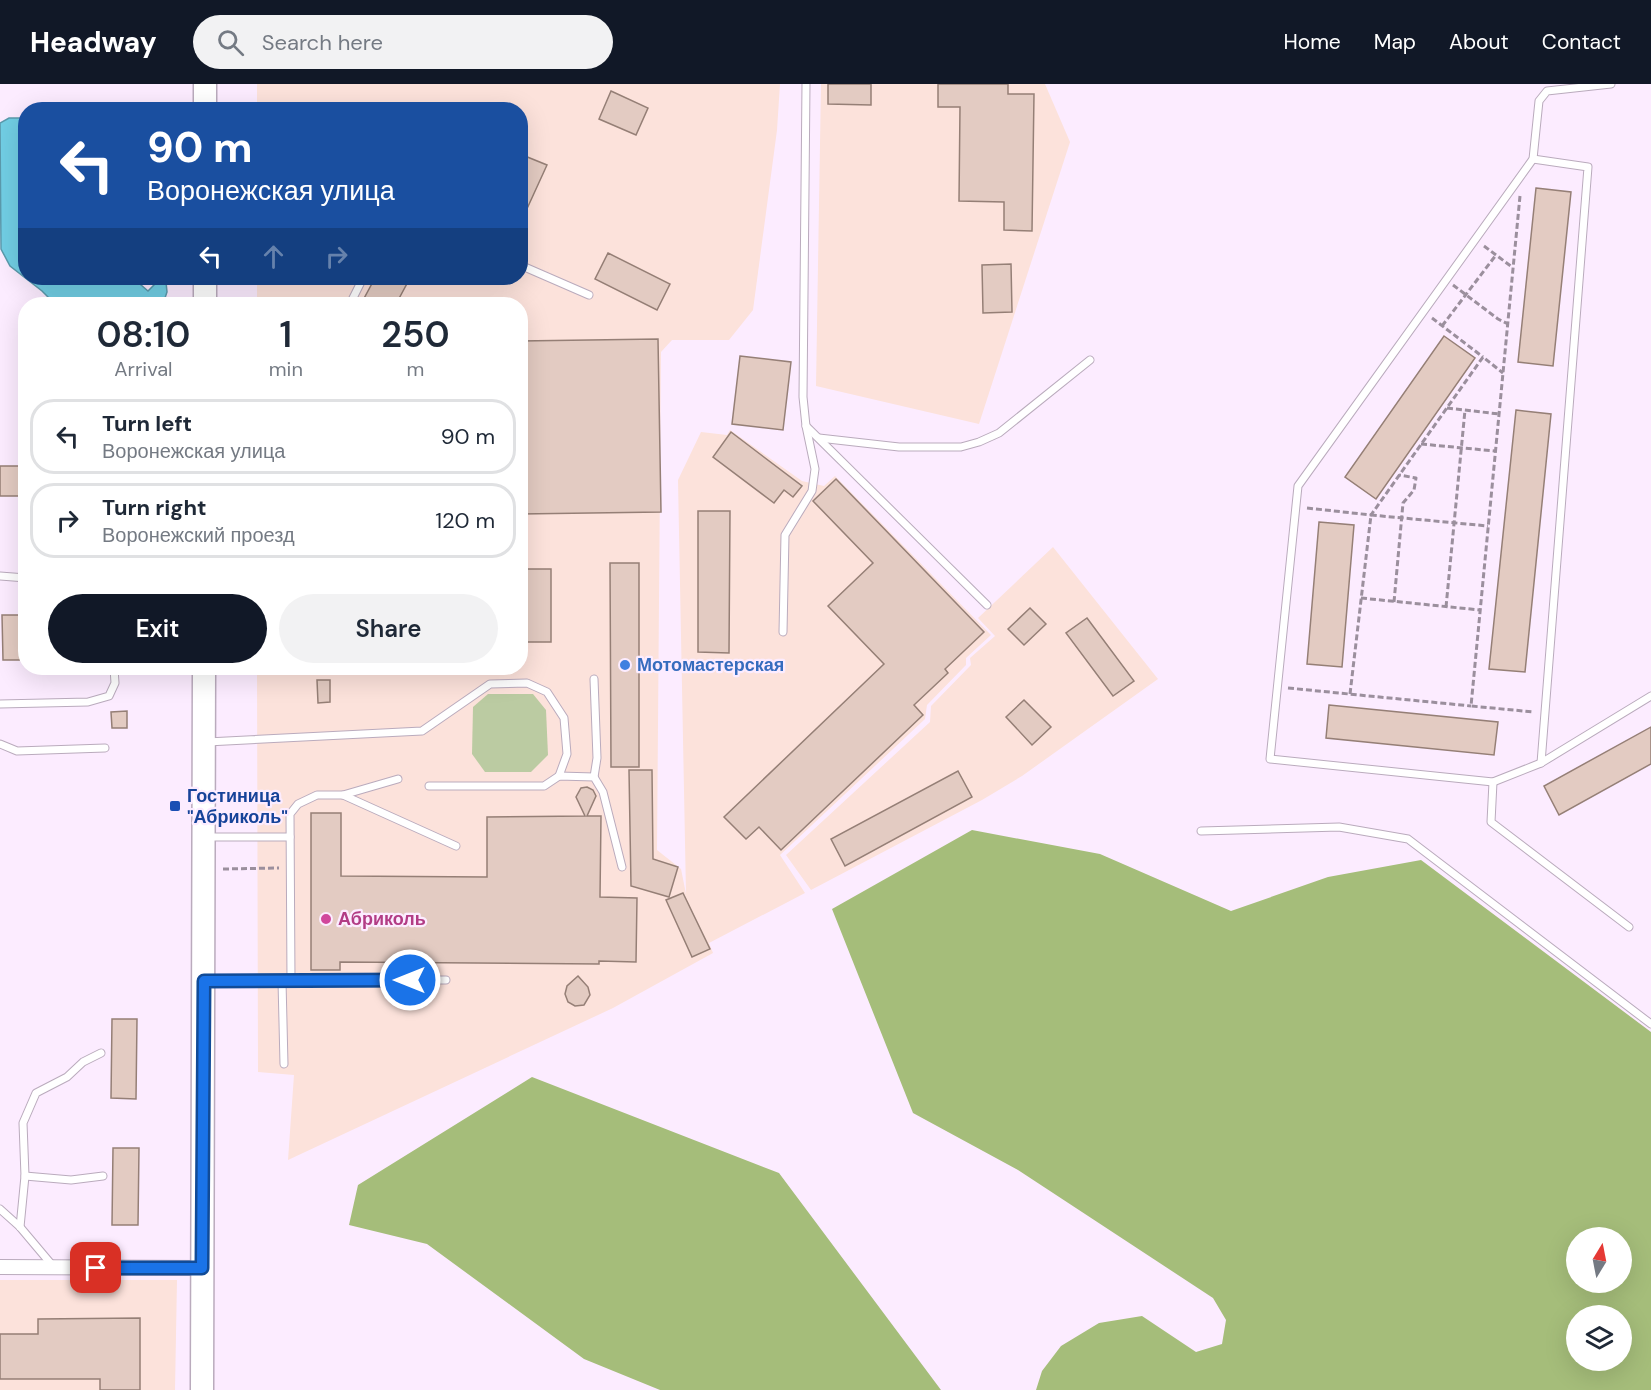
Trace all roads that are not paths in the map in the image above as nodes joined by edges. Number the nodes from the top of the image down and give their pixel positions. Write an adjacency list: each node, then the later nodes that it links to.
1 (205, 84): 4 (highway)
2 (806, 84): 9 (lane)
3 (1611, 84): 5 (lane)
4 (205, 102)
5 (1533, 159): 23 (lane); 27 (lane)
6 (528, 268): 7 (lane)
7 (589, 295)
8 (1090, 360): 10 (lane)
9 (806, 426): 10 (lane); 14 (lane)
10 (819, 438): 13 (lane)
11 (0, 576): 12 (lane)
12 (18, 577)
13 (987, 605)
14 (783, 632)
15 (114, 675): 19 (lane)
16 (204, 675): 20 (highway)
17 (594, 679): 25 (lane)
18 (1651, 696): 23 (lane)
19 (0, 704)
20 (204, 742): 24 (lane); 31 (highway)
21 (0, 744): 22 (lane)
22 (105, 748)
23 (1541, 762): 27 (lane)
24 (559, 776): 25 (lane); 28 (lane)
25 (594, 777): 34 (lane)
26 (398, 779): 29 (lane)
27 (1493, 782): 35 (lane)
28 (429, 786)
29 (343, 795): 32 (lane); 33 (lane)
30 (1201, 831): 40 (lane)
31 (205, 837): 32 (lane); 37 (highway)
32 (290, 837): 39 (lane)
33 (456, 846)
34 (622, 867)
35 (1629, 927)
36 (446, 980): 39 (lane)
37 (204, 981): 38 (lane); 49 (highway)
38 (282, 981): 39 (lane); 42 (lane)
39 (291, 981)
40 (1651, 1024)
41 (101, 1053): 43 (lane)
42 (284, 1064)
43 (25, 1176): 44 (lane); 46 (lane)
44 (104, 1176)
45 (0, 1209): 46 (lane)
46 (20, 1227): 47 (lane)
47 (53, 1267): 48 (street); 49 (street)
48 (0, 1268)
49 (202, 1268): 50 (highway)
50 (202, 1390)

